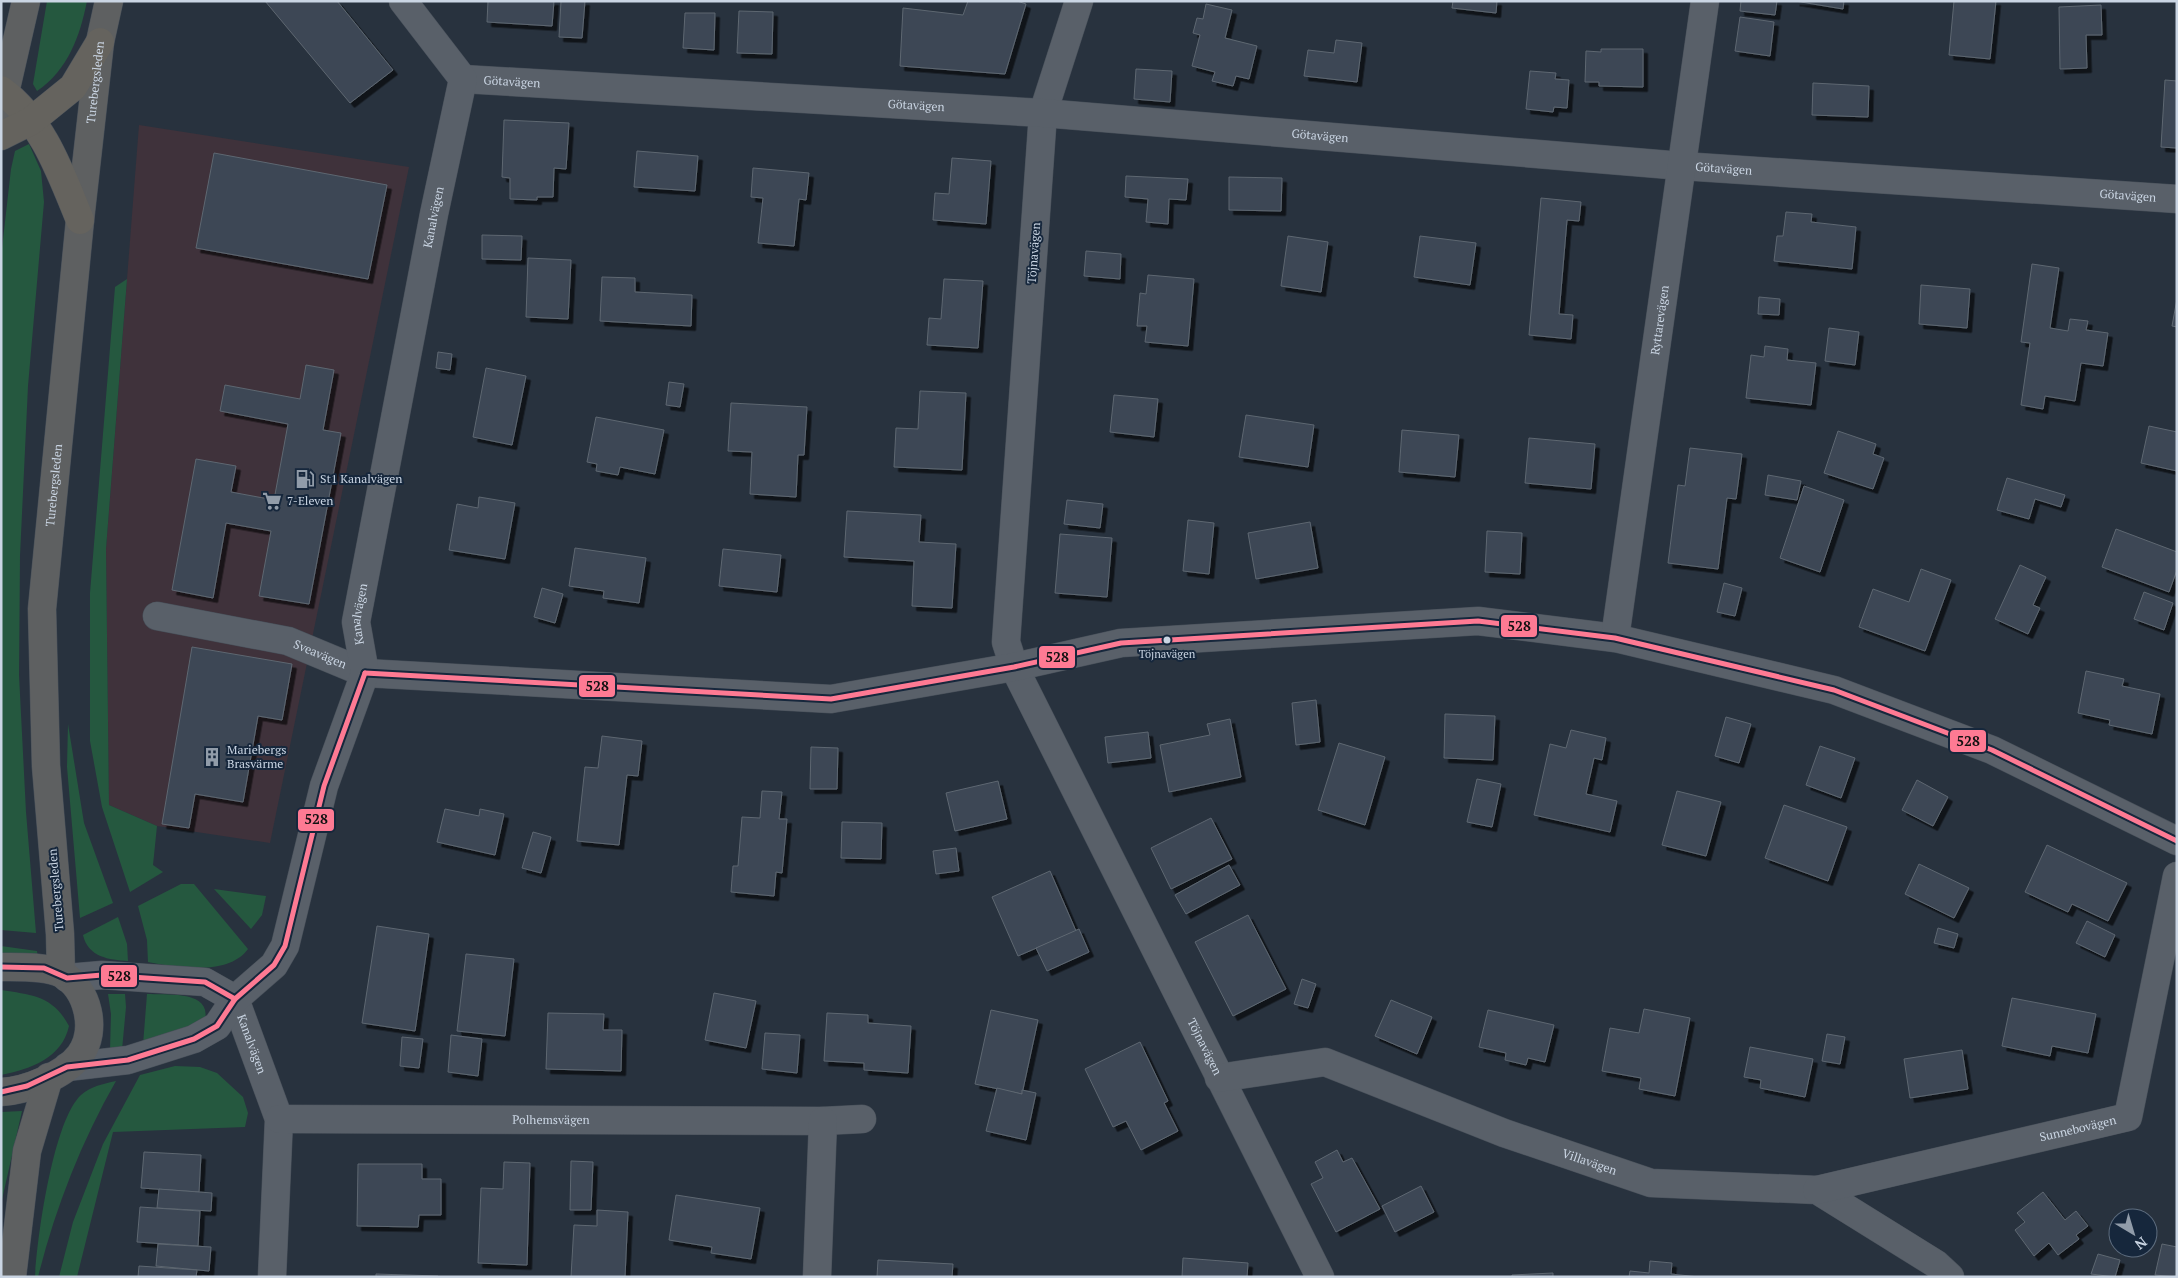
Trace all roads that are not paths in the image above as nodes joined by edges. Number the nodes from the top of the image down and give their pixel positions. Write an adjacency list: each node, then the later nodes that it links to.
1 (26, 1): 8 (main road)
2 (109, 1): 6 (main road, Turebergsleden)
3 (404, 1): 7 (street)
4 (1080, 1): 9 (street, Töjnavägen)
5 (1706, 1): 12 (street, Ryttarevägen)
6 (100, 42): 10 (highway); 14 (main road, Turebergsleden)
7 (463, 79): 9 (street, Götavägen); 18 (street, Kanalvägen)
8 (2, 97): 10 (highway)
9 (1043, 113): 12 (street, Götavägen); 17 (street, Töjnavägen)
10 (31, 121): 11 (highway); 14 (highway)
11 (1, 136)
12 (1682, 166): 13 (street, Götavägen); 16 (street, Ryttarevägen)
13 (2177, 199)
14 (80, 220): 22 (main road, Turebergsleden)
15 (157, 616): 18 (street, Sveavägen)
16 (1615, 638): 17 (street, Sveavägen); 19 (street, Sveavägen)
17 (1014, 667): 18 (street, Sveavägen); 25 (street, Töjnavägen)
18 (365, 673): 23 (street, Kanalvägen)
19 (2177, 842)
20 (2177, 876): 30 (street, Sunnebovägen)
21 (1, 967): 22 (main road)
22 (64, 975): 23 (street); 24 (main road)
23 (235, 1000): 24 (street); 28 (street, Kanalvägen)
24 (58, 1072): 26 (main road); 31 (main road)
25 (1219, 1078): 30 (street, Villavägen); 34 (street, Töjnavägen)
26 (1, 1092)
27 (862, 1119): 29 (street, Polhemsvägen)
28 (279, 1120): 29 (street, Polhemsvägen); 32 (street, Kanalvägen)
29 (823, 1121): 33 (street)
30 (1817, 1190): 35 (street, Villavägen)
31 (12, 1277)
32 (272, 1277)
33 (817, 1277)
34 (1320, 1277)
35 (1950, 1277)

